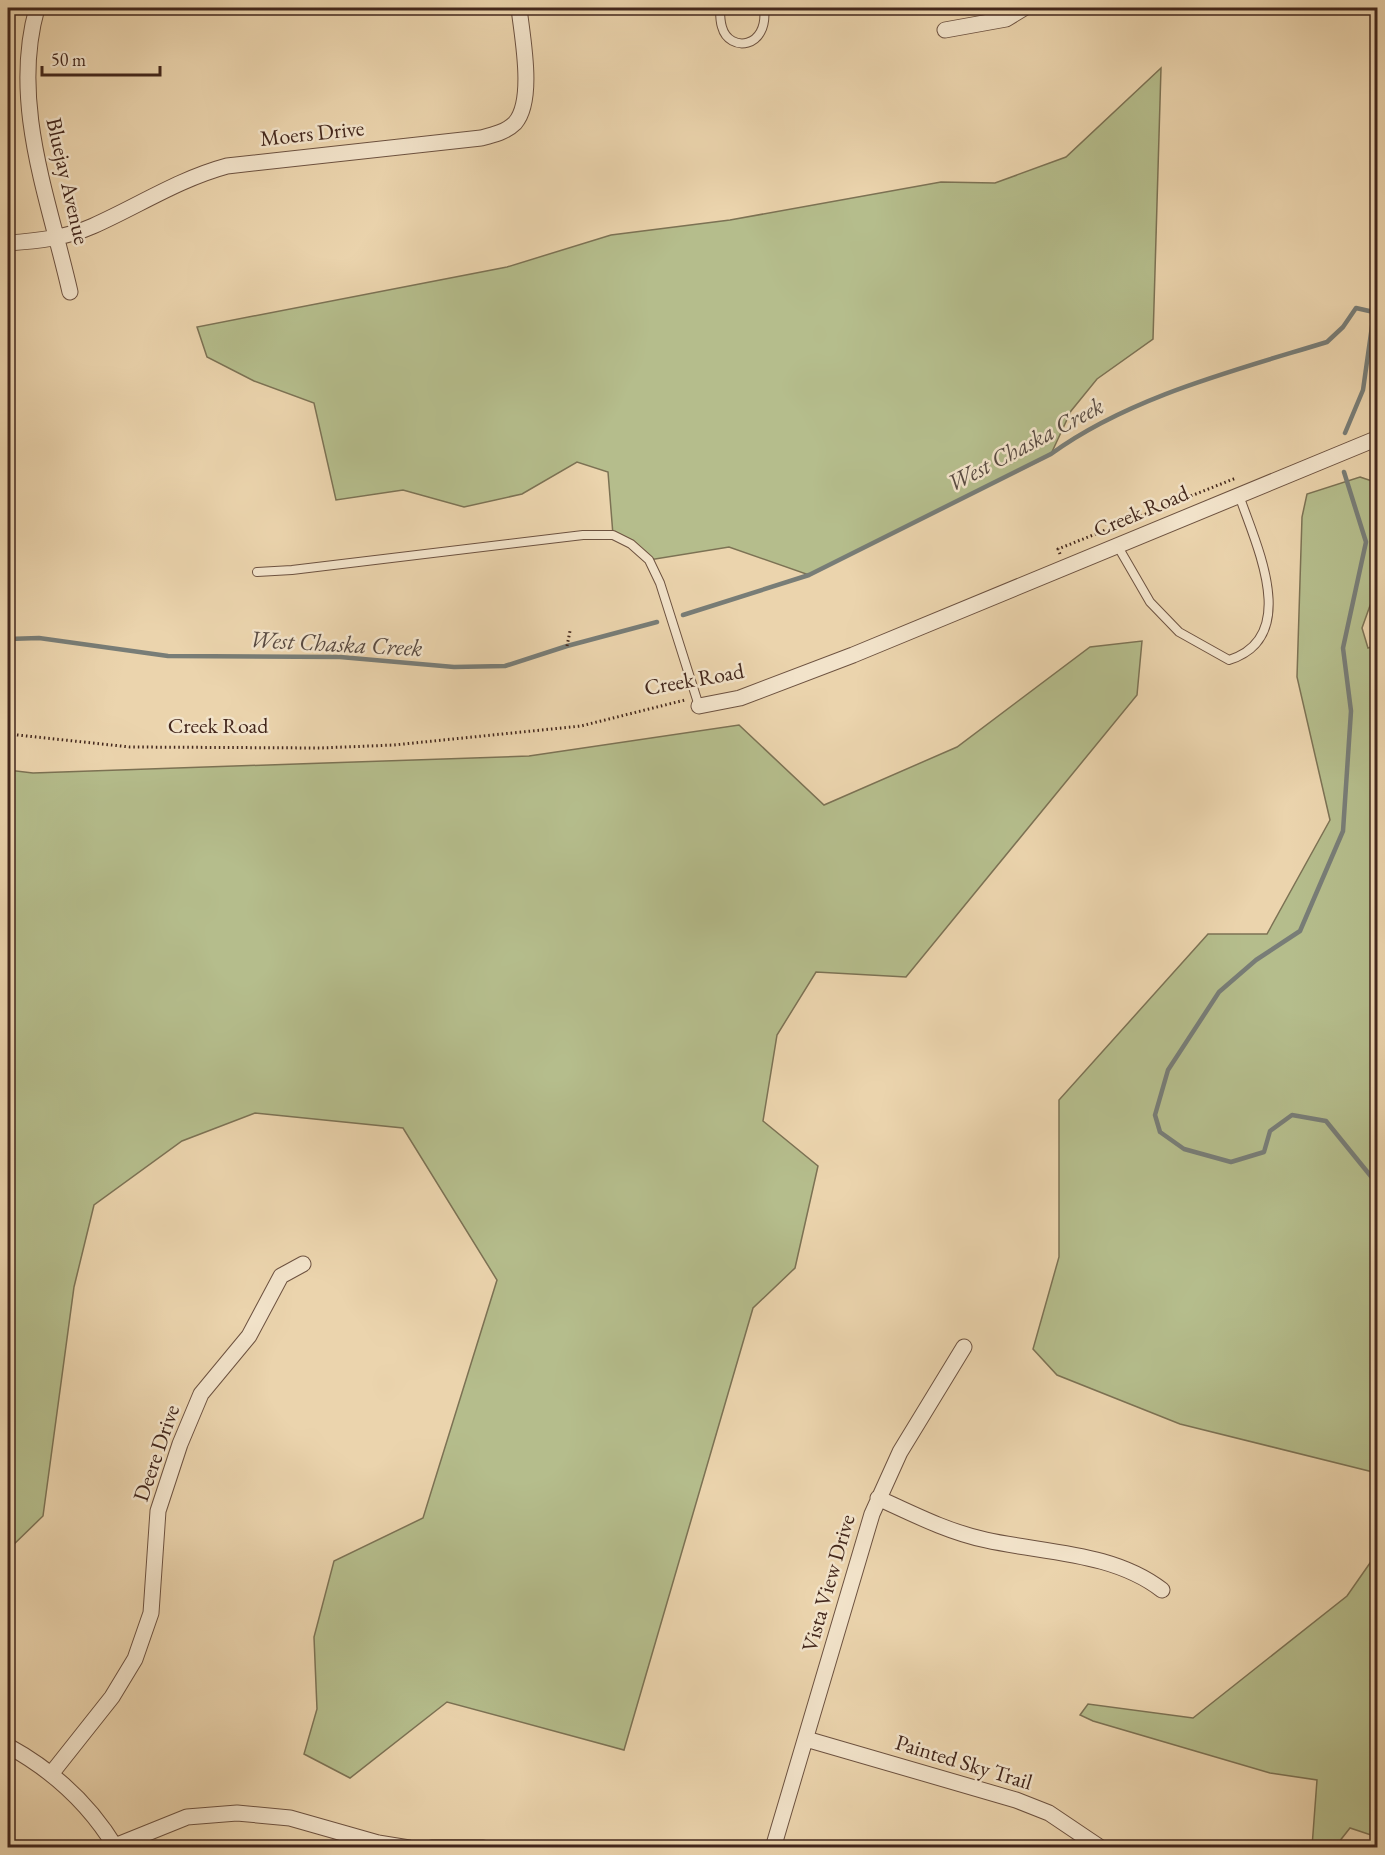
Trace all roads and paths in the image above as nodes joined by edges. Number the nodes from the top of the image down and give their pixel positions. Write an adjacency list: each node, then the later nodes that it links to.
1 (37, 8): 7 (street, Bluejay Avenue)
2 (519, 8): 7 (street, Moers Drive)
3 (720, 8): 4 (lane)
4 (764, 8)
5 (1024, 8): 6 (street)
6 (945, 30)
7 (57, 237): 8 (street, Moers Drive); 9 (street, Bluejay Avenue)
8 (8, 243)
9 (70, 292)
10 (1377, 438): 11 (street, Creek Road)
11 (1239, 495): 12 (street, Creek Road); 12 (lane)
12 (1117, 545): 16 (street, Creek Road)
13 (257, 572): 16 (lane)
14 (570, 631): 15 (path)
15 (567, 646)
16 (699, 706): 17 (path, Creek Road)
17 (8, 734)
18 (303, 1264): 24 (street, Deere Drive)
19 (964, 1347): 20 (street, Vista View Drive)
20 (878, 1498): 21 (street); 22 (street, Vista View Drive)
21 (1162, 1590)
22 (806, 1738): 30 (street, Vista View Drive); 31 (street, Painted Sky Trail)
23 (8, 1746): 24 (street)
24 (51, 1774): 25 (street)
25 (116, 1847): 27 (street)
26 (439, 1847): 28 (street); 29 (street)
27 (410, 1848)
28 (432, 1848)
29 (483, 1848)
30 (773, 1848)
31 (1101, 1848)

